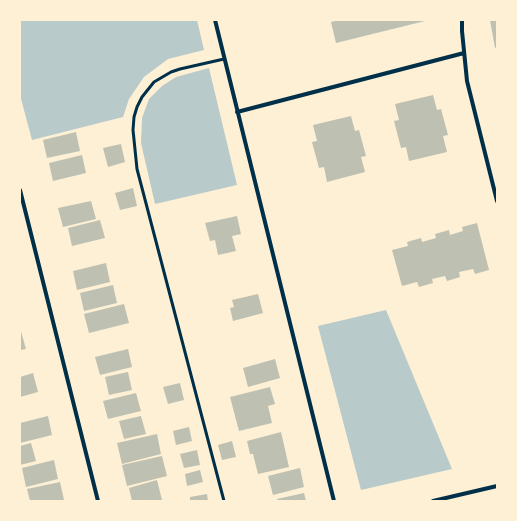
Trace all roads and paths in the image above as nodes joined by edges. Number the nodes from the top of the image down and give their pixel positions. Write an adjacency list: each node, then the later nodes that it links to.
1 (215, 20): 4 (street)
2 (462, 20): 3 (street)
3 (464, 53): 5 (street); 7 (street)
4 (224, 59): 5 (street); 10 (lane)
5 (238, 112): 11 (street)
6 (20, 190): 9 (street)
7 (497, 201)
8 (497, 486): 12 (street)
9 (98, 501)
10 (224, 501)
11 (334, 501)
12 (432, 501)

